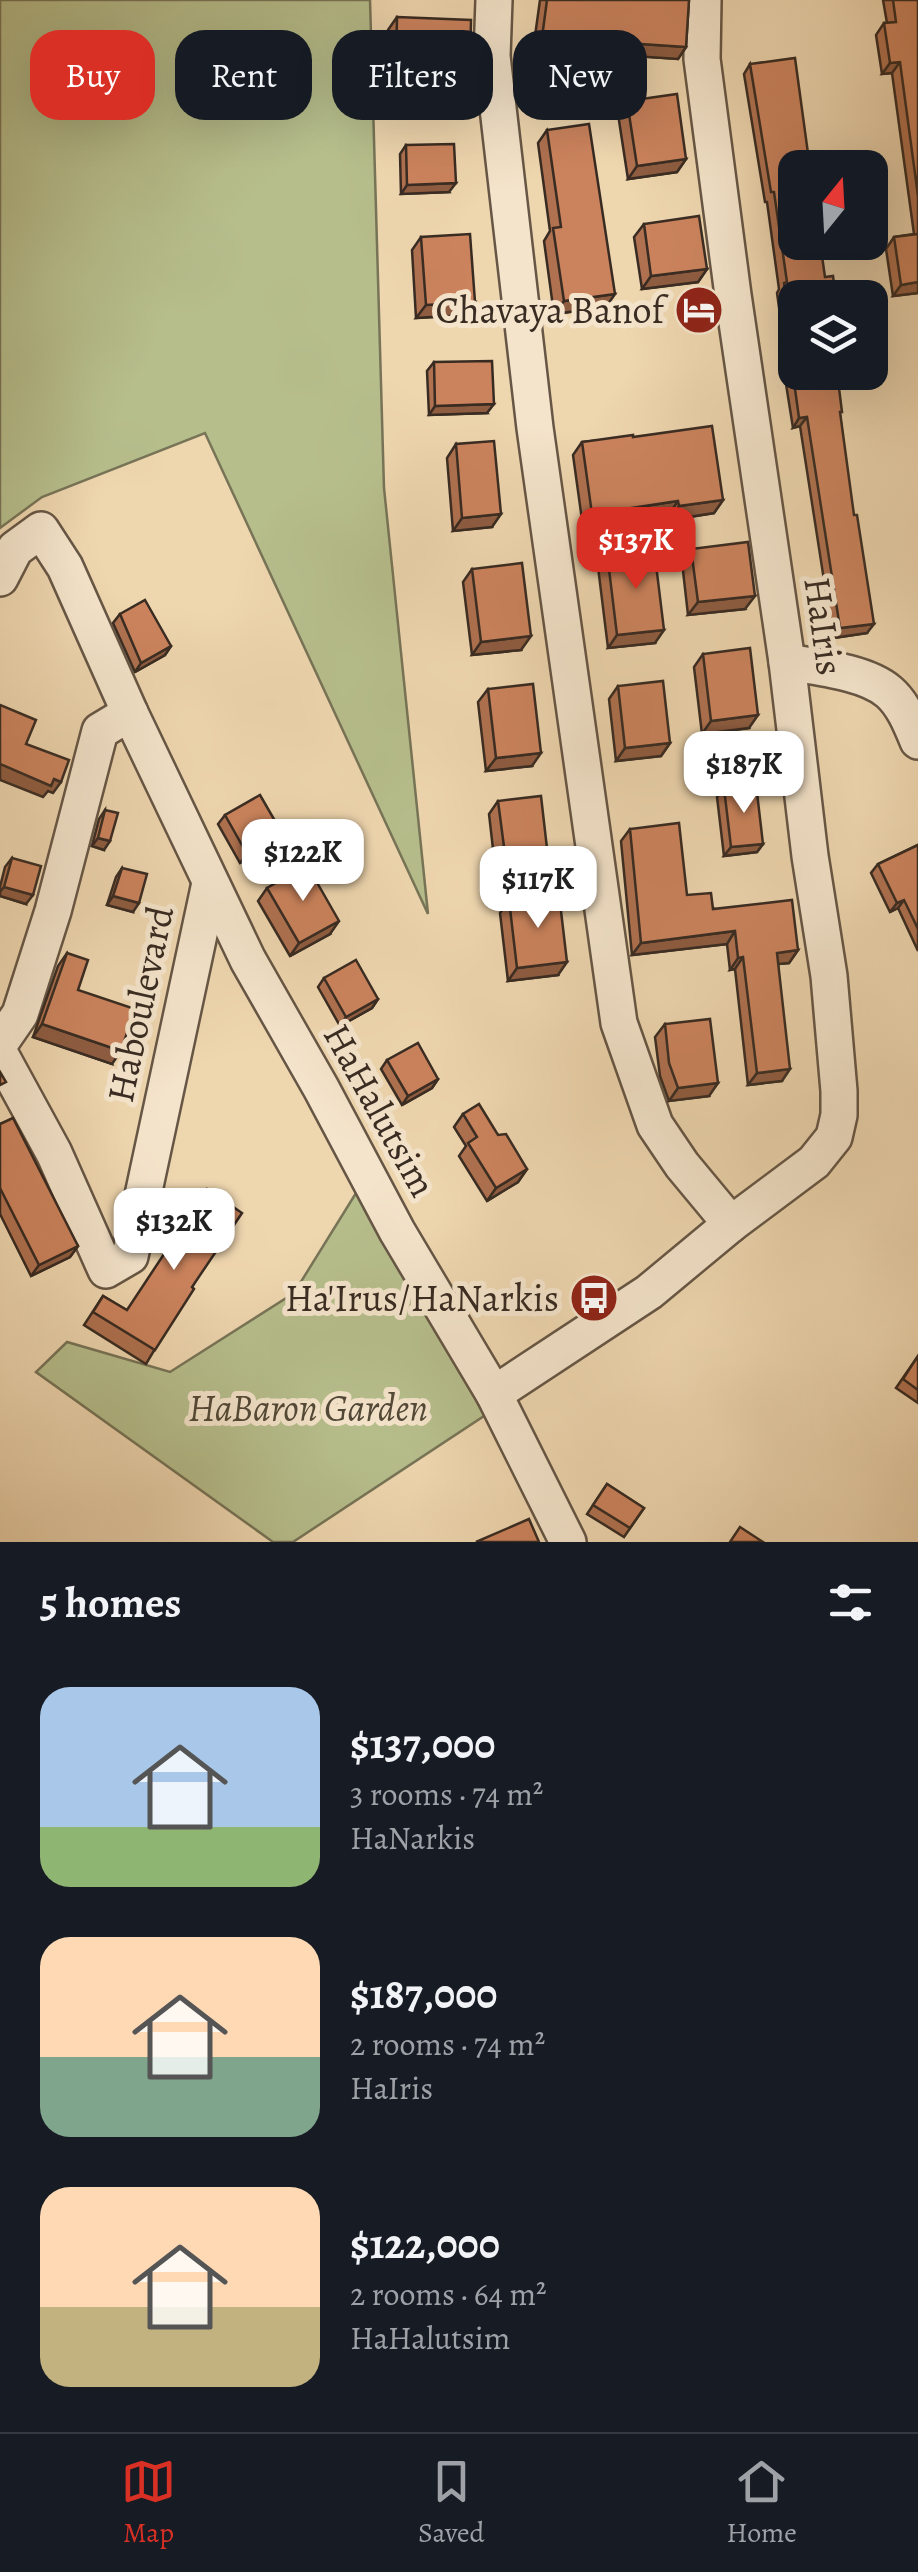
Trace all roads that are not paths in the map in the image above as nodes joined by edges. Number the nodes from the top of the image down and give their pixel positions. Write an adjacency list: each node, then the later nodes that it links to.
1 (494, 0): 10 (street)
2 (703, 0): 4 (street, HaIris)
3 (0, 578): 5 (street, HaHalutsim)
4 (787, 662): 6 (street); 10 (street, HaIris)
5 (130, 713): 7 (street, HaHalutsim); 8 (street)
6 (918, 741)
7 (210, 883): 9 (street, Haboulevard); 11 (street, HaHalutsim)
8 (0, 1044)
9 (0, 1054)
10 (732, 1224): 11 (street, HaIris)
11 (494, 1394): 12 (street, HaHalutsim)
12 (568, 1542)

